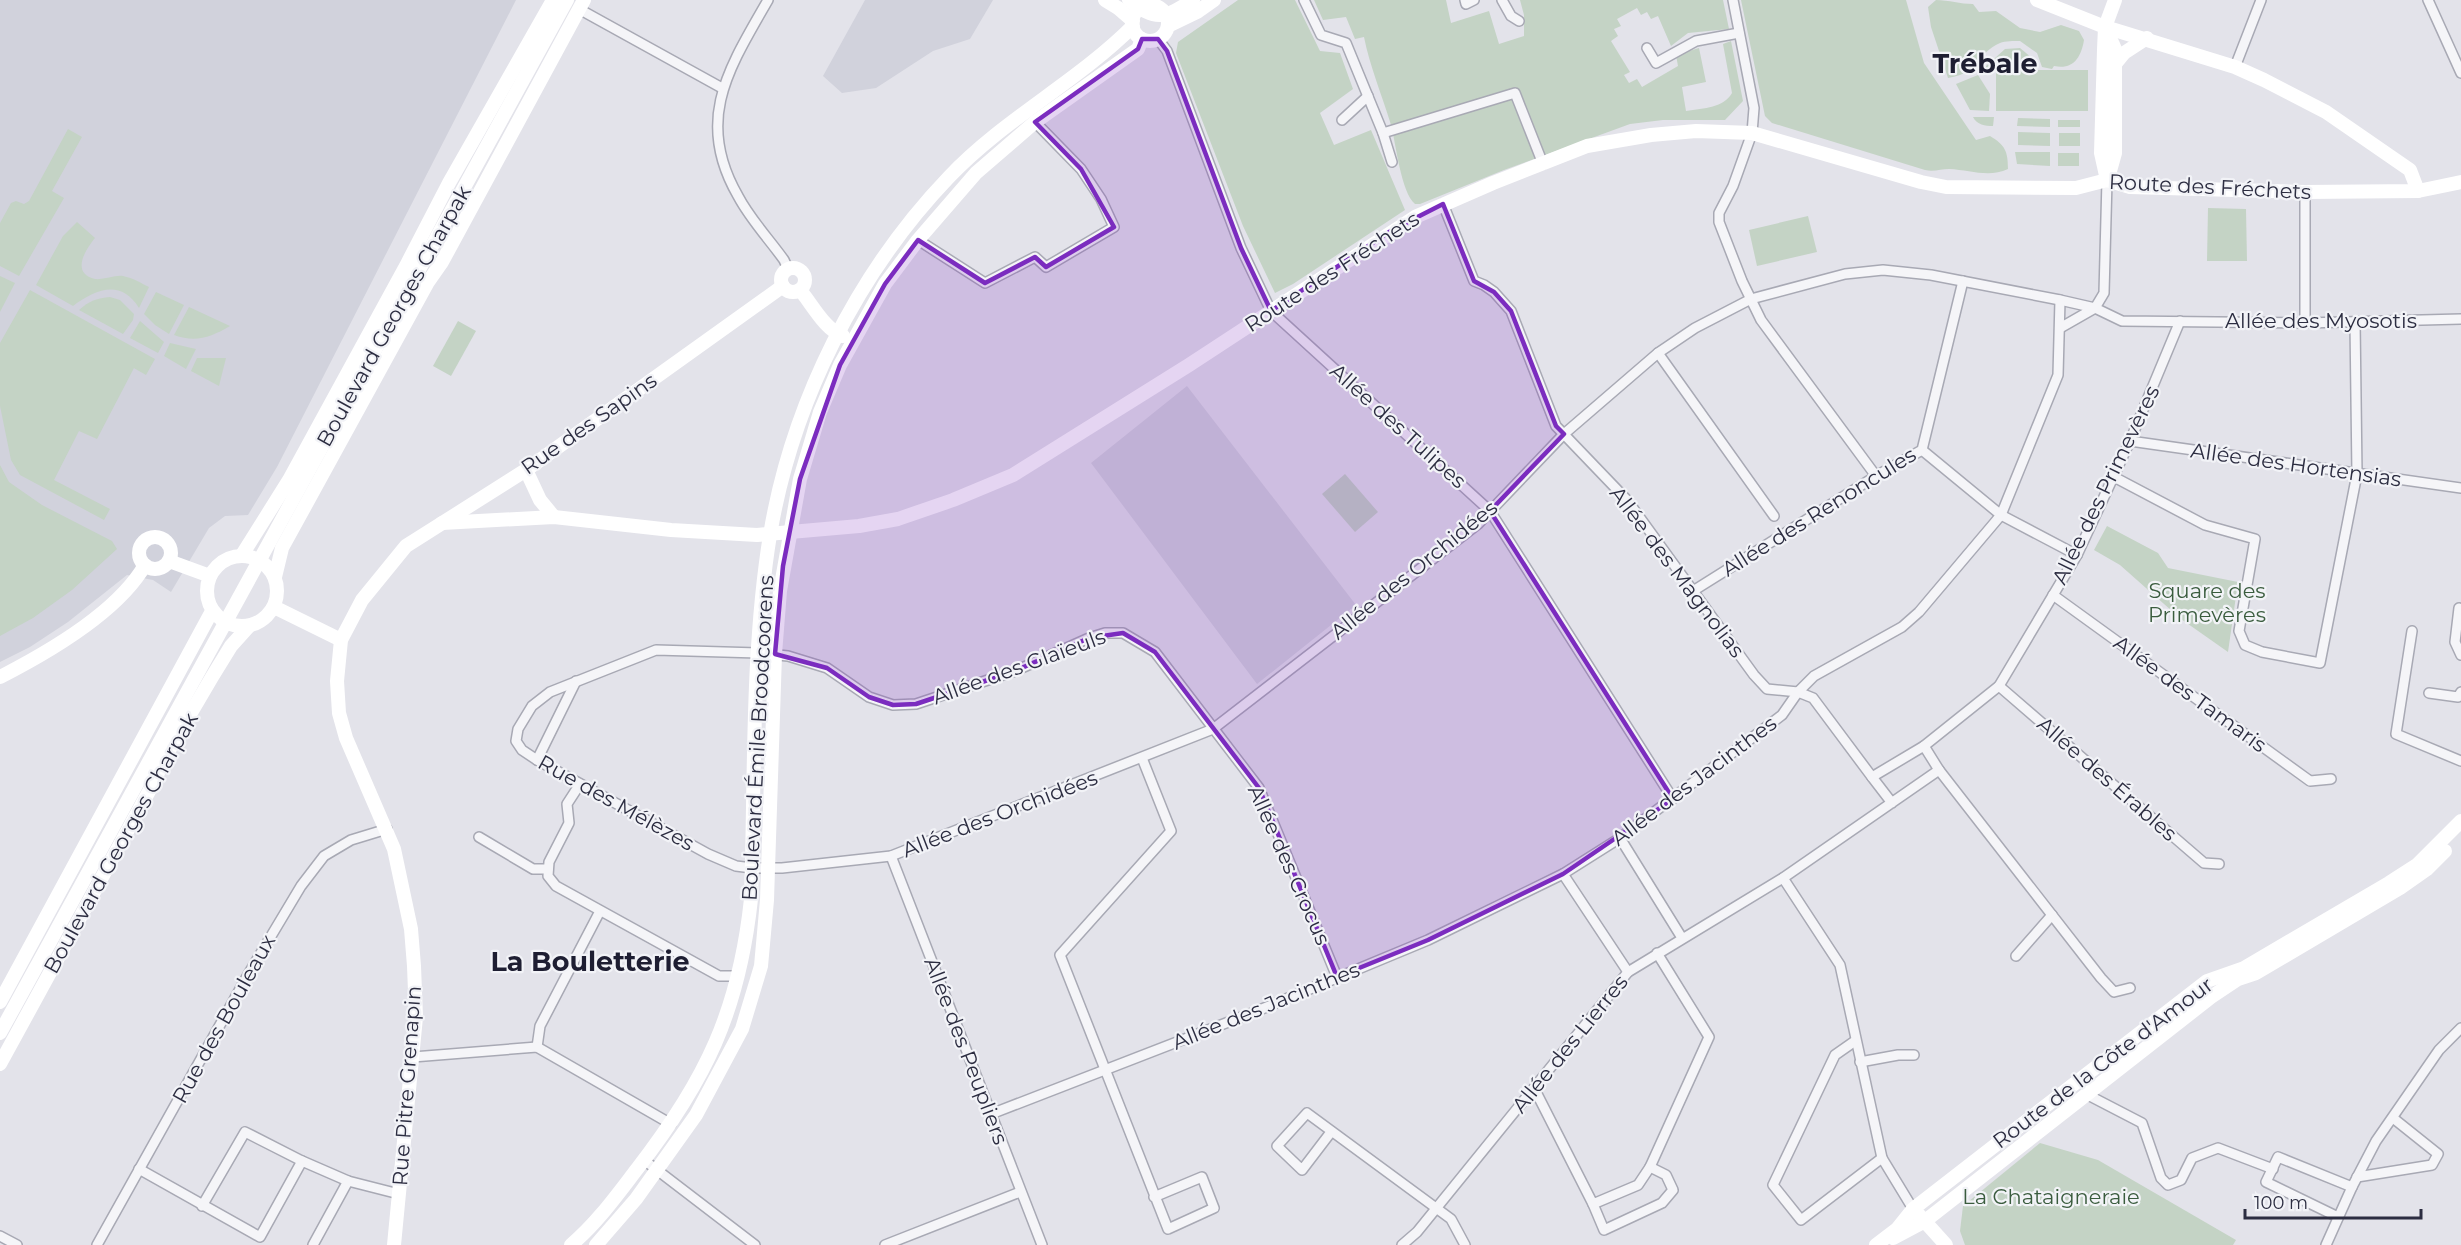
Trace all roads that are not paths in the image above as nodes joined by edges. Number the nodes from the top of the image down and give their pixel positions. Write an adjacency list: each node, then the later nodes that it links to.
1 (553, 0): 76 (street, Boulevard Georges Charpak)
2 (567, 0): 78 (street, Boulevard Georges Charpak)
3 (768, 0): 29 (street)
4 (1105, 0): 18 (street)
5 (1173, 0): 18 (street, Boulevard Émile Broodcoorens)
6 (1193, 0): 18 (street)
7 (1214, 0): 18 (street, Boulevard Émile Broodcoorens)
8 (1304, 0): 30 (street)
9 (1465, 0): 10 (street)
10 (1474, 0)
11 (1502, 0): 19 (street)
12 (1733, 0): 21 (street)
13 (2037, 0): 20 (street)
14 (2115, 0): 20 (street)
15 (2261, 0): 27 (street)
16 (2428, 0): 28 (street)
17 (581, 4): 29 (street); 83 (street, Boulevard Georges Charpak)
18 (1146, 12): 23 (street); 24 (street); 56 (street, Boulevard Émile Broodcoorens)
19 (1519, 21)
20 (2105, 27): 22 (street); 26 (street); 37 (street)
21 (1739, 33): 25 (street); 34 (street)
22 (2147, 38): 26 (street); 27 (street)
23 (1142, 39): 24 (street); 32 (street, Boulevard Émile Broodcoorens)
24 (1158, 39): 50 (street, Allée des Tulipes)
25 (1647, 48)
26 (2115, 64): 37 (street)
27 (2235, 67): 39 (street)
28 (2461, 73)
29 (722, 88): 43 (street)
30 (1368, 96): 31 (street); 33 (street)
31 (1342, 120)
32 (1035, 122): 42 (street, Boulevard Émile Broodcoorens); 42 (street)
33 (1383, 133): 35 (street); 36 (street)
34 (1752, 133): 36 (street, Route des Fréchets); 37 (street, Route des Fréchets); 47 (street)
35 (1392, 162)
36 (1543, 164): 41 (street, Route des Fréchets)
37 (2107, 180): 40 (street, Route des Fréchets); 49 (street)
38 (2461, 182): 39 (street, Route des Fréchets)
39 (2418, 191): 40 (street, Route des Fréchets)
40 (2305, 192): 54 (street)
41 (1443, 204): 50 (street, Route des Fréchets); 59 (street, Allée des Magnolias)
42 (918, 240): 57 (street, Boulevard Émile Broodcoorens)
43 (788, 269): 45 (street); 46 (street)
44 (1963, 281): 47 (street, Allée des Orchidées); 48 (street, Allée des Orchidées); 61 (street, Allée des Renoncules)
45 (783, 286): 46 (street); 62 (street, Rue des Sapins)
46 (800, 290): 56 (street)
47 (1751, 299): 58 (street, Allée des Orchidées); 64 (street)
48 (2060, 300): 49 (street, Allée des Orchidées); 55 (street, Allée des Jacinthes)
49 (2095, 308): 52 (street); 55 (street)
50 (1272, 311): 68 (street, Allée des Tulipes); 74 (street, Route des Fréchets)
51 (2461, 319): 53 (street, Allée des Myosotis)
52 (2180, 321): 54 (street, Allée des Myosotis); 60 (street, Allée des Primevères)
53 (2355, 322): 54 (street, Allée des Myosotis); 63 (street)
54 (2305, 323)
55 (2060, 328): 69 (street, Allée des Jacinthes)
56 (837, 334): 57 (street); 75 (street, Boulevard Émile Broodcoorens)
57 (853, 339): 74 (street, Boulevard Émile Broodcoorens)
58 (1658, 353): 59 (street, Allée des Orchidées); 70 (street)
59 (1564, 434): 68 (street, Allée des Orchidées); 84 (street, Allée des Magnolias)
60 (2130, 441): 63 (street, Allée des Hortensias); 65 (street, Allée des Primevères)
61 (1922, 450): 64 (street, Allée des Renoncules); 69 (street)
62 (526, 470): 67 (street, Rue des Sapins); 71 (street)
63 (2357, 474): 65 (street); 66 (street, Allée des Hortensias)
64 (1876, 476): 84 (street, Allée des Renoncules)
65 (2114, 477): 77 (street, Allée des Primevères)
66 (2461, 488)
67 (472, 504): 72 (street); 73 (street, Rue des Sapins)
68 (1490, 511): 102 (street, Allée des Orchidées); 111 (street, Allée des Tulipes)
69 (2001, 515): 77 (street); 99 (street, Allée des Jacinthes)
70 (1774, 516)
71 (555, 517): 72 (street, Route des Fréchets); 75 (street, Route des Fréchets)
72 (481, 521): 73 (street, Route des Fréchets)
73 (442, 524): 79 (street, Rue des Sapins)
74 (789, 531): 75 (street, Route des Fréchets); 94 (street, Boulevard Émile Broodcoorens)
75 (771, 532): 93 (street, Boulevard Émile Broodcoorens)
76 (243, 555): 78 (street); 82 (street)
77 (2077, 555): 85 (street, Allée des Primevères)
78 (260, 560): 83 (street); 89 (street, Boulevard Georges Charpak)
79 (394, 560): 92 (street, Rue Pitre Grenapin)
80 (170, 561): 81 (street); 81 (street); 82 (street)
81 (145, 566): 96 (street)
82 (210, 576): 88 (street)
83 (275, 577): 86 (street, Boulevard Georges Charpak)
84 (1694, 591): 99 (street, Allée des Magnolias)
85 (2053, 595): 98 (street, Allée des Primevères); 109 (street, Allée des Tamaris)
86 (274, 607): 90 (street, Boulevard Georges Charpak); 92 (street)
87 (2459, 608): 95 (street)
88 (212, 610): 89 (street); 134 (street, Boulevard Georges Charpak)
89 (223, 626): 90 (street); 136 (street, Boulevard Georges Charpak)
90 (249, 626): 142 (street, Boulevard Georges Charpak)
91 (2412, 631): 106 (street)
92 (341, 640): 114 (street, Rue Pitre Grenapin)
93 (758, 653): 94 (street, Allée des Glaïeuls); 97 (street, Rue des Mélèzes); 120 (street, Boulevard Émile Broodcoorens)
94 (775, 654): 102 (street, Allée des Glaïeuls); 121 (street, Boulevard Émile Broodcoorens)
95 (2461, 655)
96 (0, 677)
97 (576, 681): 105 (street); 105 (street, Rue des Mélèzes)
98 (1999, 686): 103 (street, Allée des Primevères); 119 (street, Allée des Érables)
99 (1798, 692): 108 (street); 111 (street, Allée des Jacinthes)
100 (2461, 692): 101 (street)
101 (2429, 693)
102 (1213, 729): 104 (street, Allée des Orchidées); 132 (street, Allée des Crocus)
103 (1924, 746): 107 (street); 108 (street, Allée des Primevères)
104 (1142, 758): 118 (street, Allée des Orchidées); 143 (street)
105 (537, 760): 110 (street, Rue des Mélèzes)
106 (2461, 761)
107 (1938, 770): 112 (street, Allée des Lierres); 126 (street)
108 (1872, 777): 112 (street)
109 (2331, 779)
110 (580, 784): 120 (street, Rue des Mélèzes); 122 (street)
111 (1673, 799): 117 (street, Allée des Jacinthes)
112 (1892, 802): 124 (street, Allée des Lierres)
113 (2461, 821): 166 (street, Route de la Côte d'Amour)
114 (387, 829): 140 (street, Rue Pitre Grenapin); 154 (street, Rue des Bouleaux)
115 (2461, 834): 145 (street, Route de la Côte d'Amour)
116 (479, 837): 122 (street)
117 (1620, 838): 123 (street, Allée des Jacinthes); 127 (street)
118 (891, 856): 121 (street, Allée des Orchidées); 146 (street, Allée des Peupliers)
119 (2219, 864)
120 (748, 868): 121 (street, Allée des Orchidées); 131 (street, Boulevard Émile Broodcoorens)
121 (768, 868): 156 (street, Boulevard Émile Broodcoorens)
122 (548, 869): 125 (street)
123 (1563, 874): 130 (street); 132 (street, Allée des Jacinthes)
124 (1783, 878): 127 (street, Allée des Lierres); 137 (street)
125 (600, 911): 131 (street); 138 (street)
126 (2052, 915): 129 (street); 133 (street)
127 (1682, 938): 128 (street, Allée des Lierres)
128 (1657, 952): 130 (street, Allée des Lierres); 153 (street)
129 (2016, 956)
130 (1628, 972): 144 (street, Allée des Lierres)
131 (738, 976): 148 (street, Boulevard Émile Broodcoorens)
132 (1337, 977): 143 (street, Allée des Jacinthes)
133 (2130, 988)
134 (0, 1002)
135 (2461, 1028): 147 (street)
136 (0, 1033)
137 (1855, 1041): 141 (street); 150 (street)
138 (537, 1047): 140 (street); 148 (street)
139 (1914, 1055): 141 (street)
140 (413, 1057): 161 (street, Rue Pitre Grenapin)
141 (1860, 1062): 150 (street)
142 (0, 1064)
143 (1107, 1069): 146 (street, Allée des Jacinthes); 162 (street)
144 (1534, 1088): 163 (street); 165 (street, Allée des Lierres)
145 (2086, 1094): 155 (street); 168 (street, Route de la Côte d'Amour)
146 (991, 1114): 160 (street, Allée des Peupliers)
147 (2393, 1118): 157 (street); 157 (street)
148 (671, 1124): 151 (street, Boulevard Émile Broodcoorens)
149 (1331, 1132): 149 (street); 165 (street)
150 (1882, 1158): 166 (street)
151 (644, 1160): 156 (street); 174 (street, Boulevard Émile Broodcoorens)
152 (302, 1161): 158 (street); 164 (street); 164 (street)
153 (1650, 1167): 163 (street); 163 (street)
154 (139, 1169): 164 (street); 171 (street, Rue des Bouleaux)
155 (2272, 1169): 159 (street); 167 (street)
156 (658, 1170): 175 (street, Boulevard Émile Broodcoorens); 176 (street)
157 (2357, 1177): 159 (street)
158 (348, 1181): 161 (street); 172 (street)
159 (2352, 1187): 167 (street)
160 (1020, 1192): 177 (street); 178 (street, Allée des Peupliers)
161 (399, 1194): 173 (street, Rue Pitre Grenapin)
162 (1154, 1197): 162 (street)
163 (1593, 1204)
164 (202, 1206)
165 (1436, 1209): 179 (street, Allée des Lierres); 180 (street)
166 (1913, 1209): 168 (street); 181 (street, Route de la Côte d'Amour)
167 (2338, 1217): 184 (street)
168 (1925, 1221): 182 (street, Route de la Côte d'Amour); 183 (street)
169 (0, 1236): 170 (street)
170 (17, 1245)
171 (97, 1245)
172 (313, 1245)
173 (394, 1245)
174 (572, 1245)
175 (596, 1245)
176 (755, 1245)
177 (885, 1245)
178 (1042, 1245)
179 (1402, 1245)
180 (1464, 1245)
181 (1876, 1245)
182 (1884, 1245)
183 (1946, 1245)
184 (2326, 1245)

